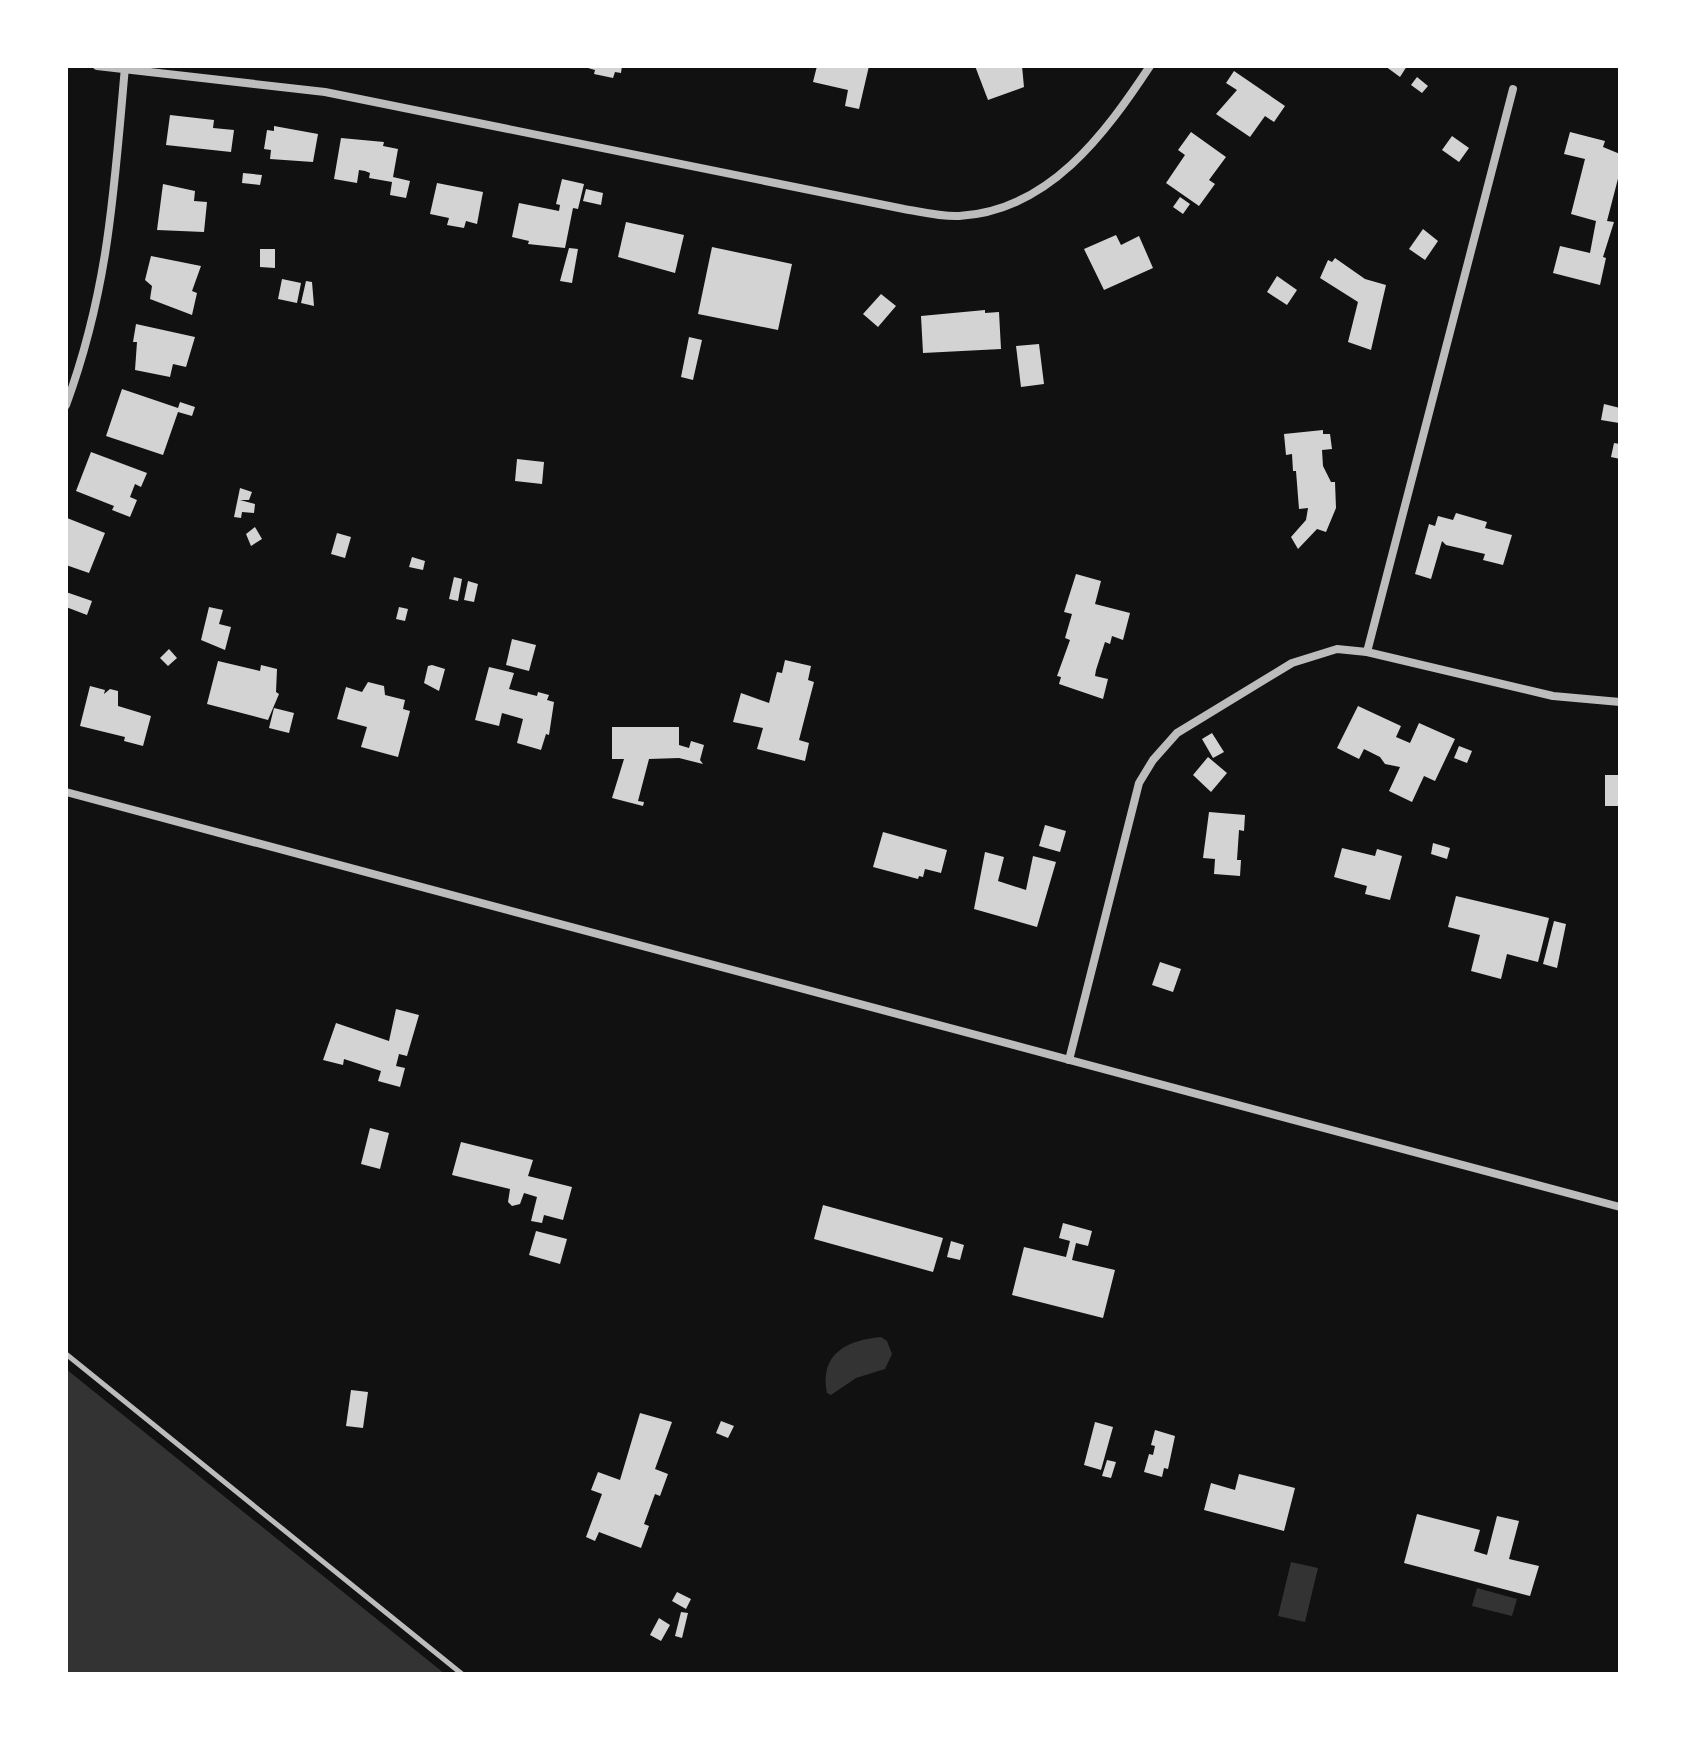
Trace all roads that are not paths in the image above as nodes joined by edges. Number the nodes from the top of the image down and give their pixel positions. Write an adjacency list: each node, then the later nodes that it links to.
1 (97, 66): 3 (street)
2 (1150, 66): 3 (street)
3 (125, 67): 5 (street)
4 (1513, 89): 6 (street)
5 (66, 405)
6 (1367, 652): 7 (street); 9 (street)
7 (1620, 702)
8 (66, 792): 9 (street)
9 (1069, 1060): 10 (street)
10 (1620, 1207)
11 (66, 1354): 12 (lane)
12 (462, 1674)

